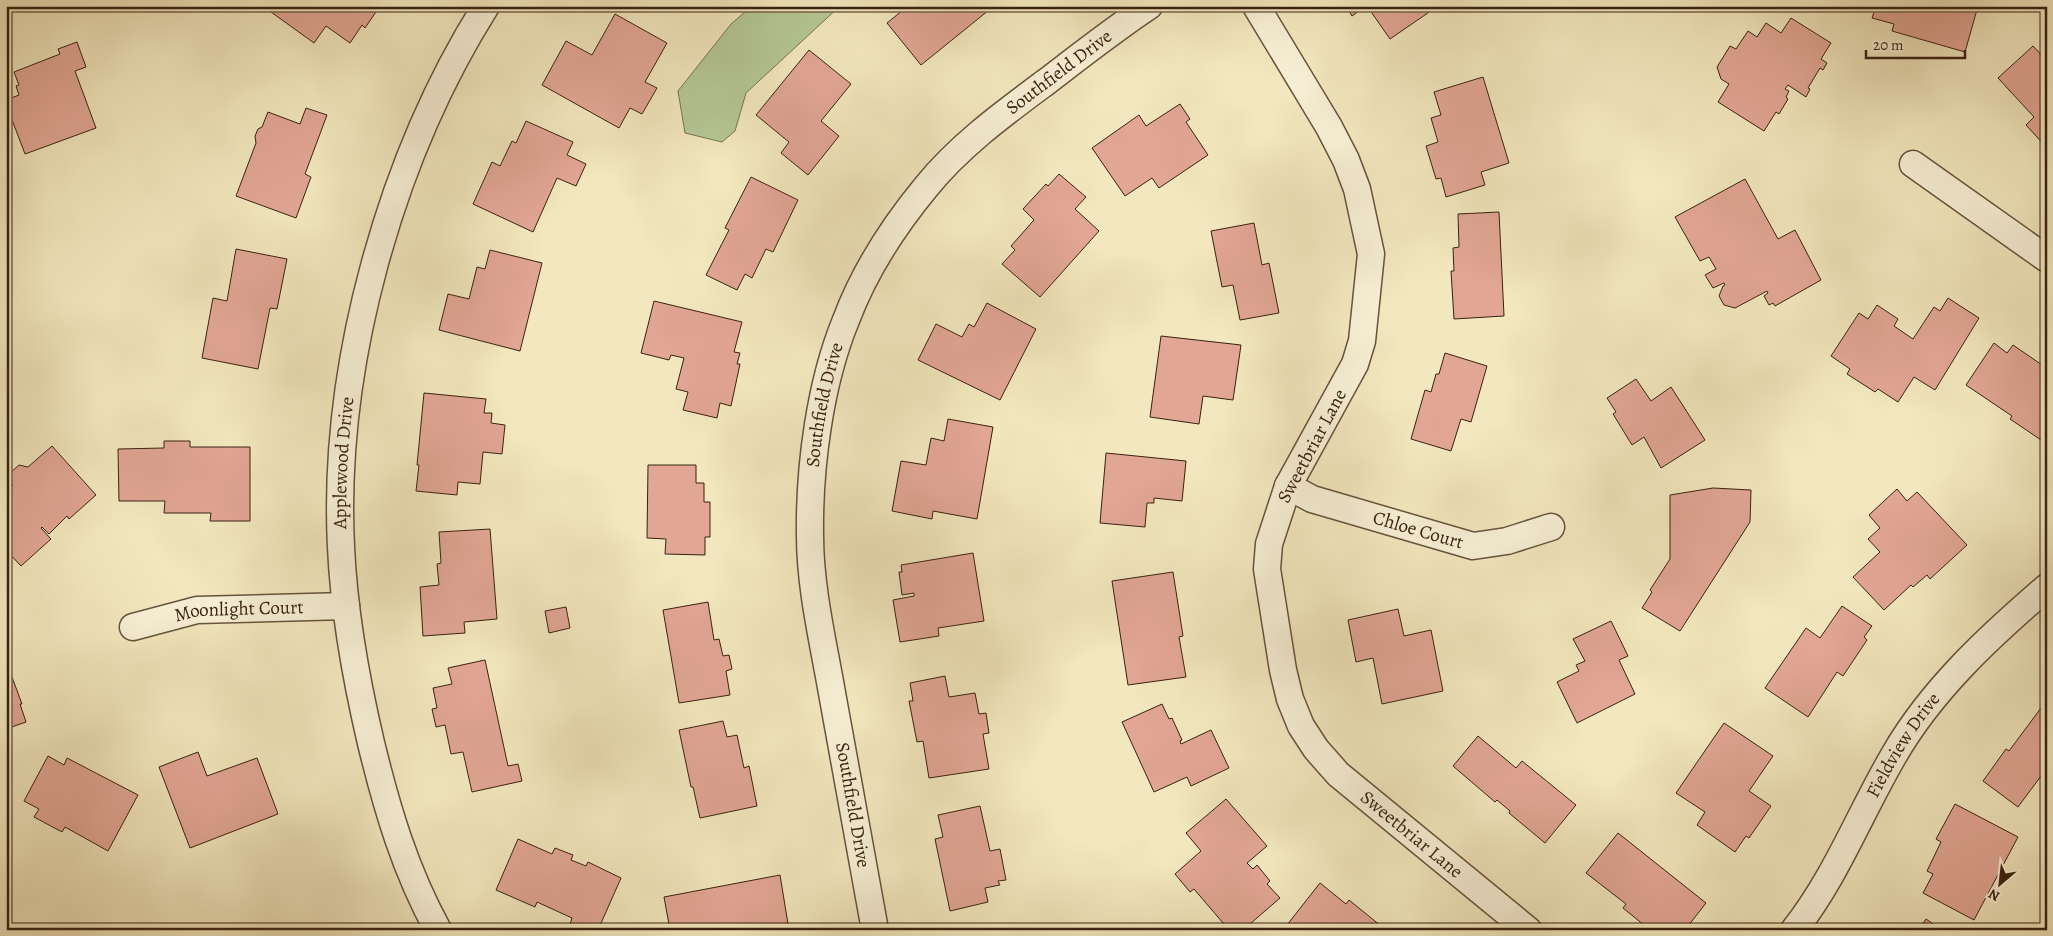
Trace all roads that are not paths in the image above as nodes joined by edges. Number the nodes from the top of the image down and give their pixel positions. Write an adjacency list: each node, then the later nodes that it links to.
1 (486, 6): 9 (street, Applewood Drive)
2 (1149, 6): 12 (street, Southfield Drive)
3 (1256, 6): 6 (street, Sweetbriar Lane)
4 (1913, 164): 5 (street)
5 (2047, 259)
6 (1288, 486): 7 (street, Chloe Court); 13 (street, Sweetbriar Lane)
7 (1551, 527)
8 (2047, 587): 14 (street, Fieldview Drive)
9 (346, 606): 10 (street, Moonlight Court); 11 (street, Applewood Drive)
10 (133, 627)
11 (438, 930)
12 (876, 930)
13 (1528, 930)
14 (1794, 930)

